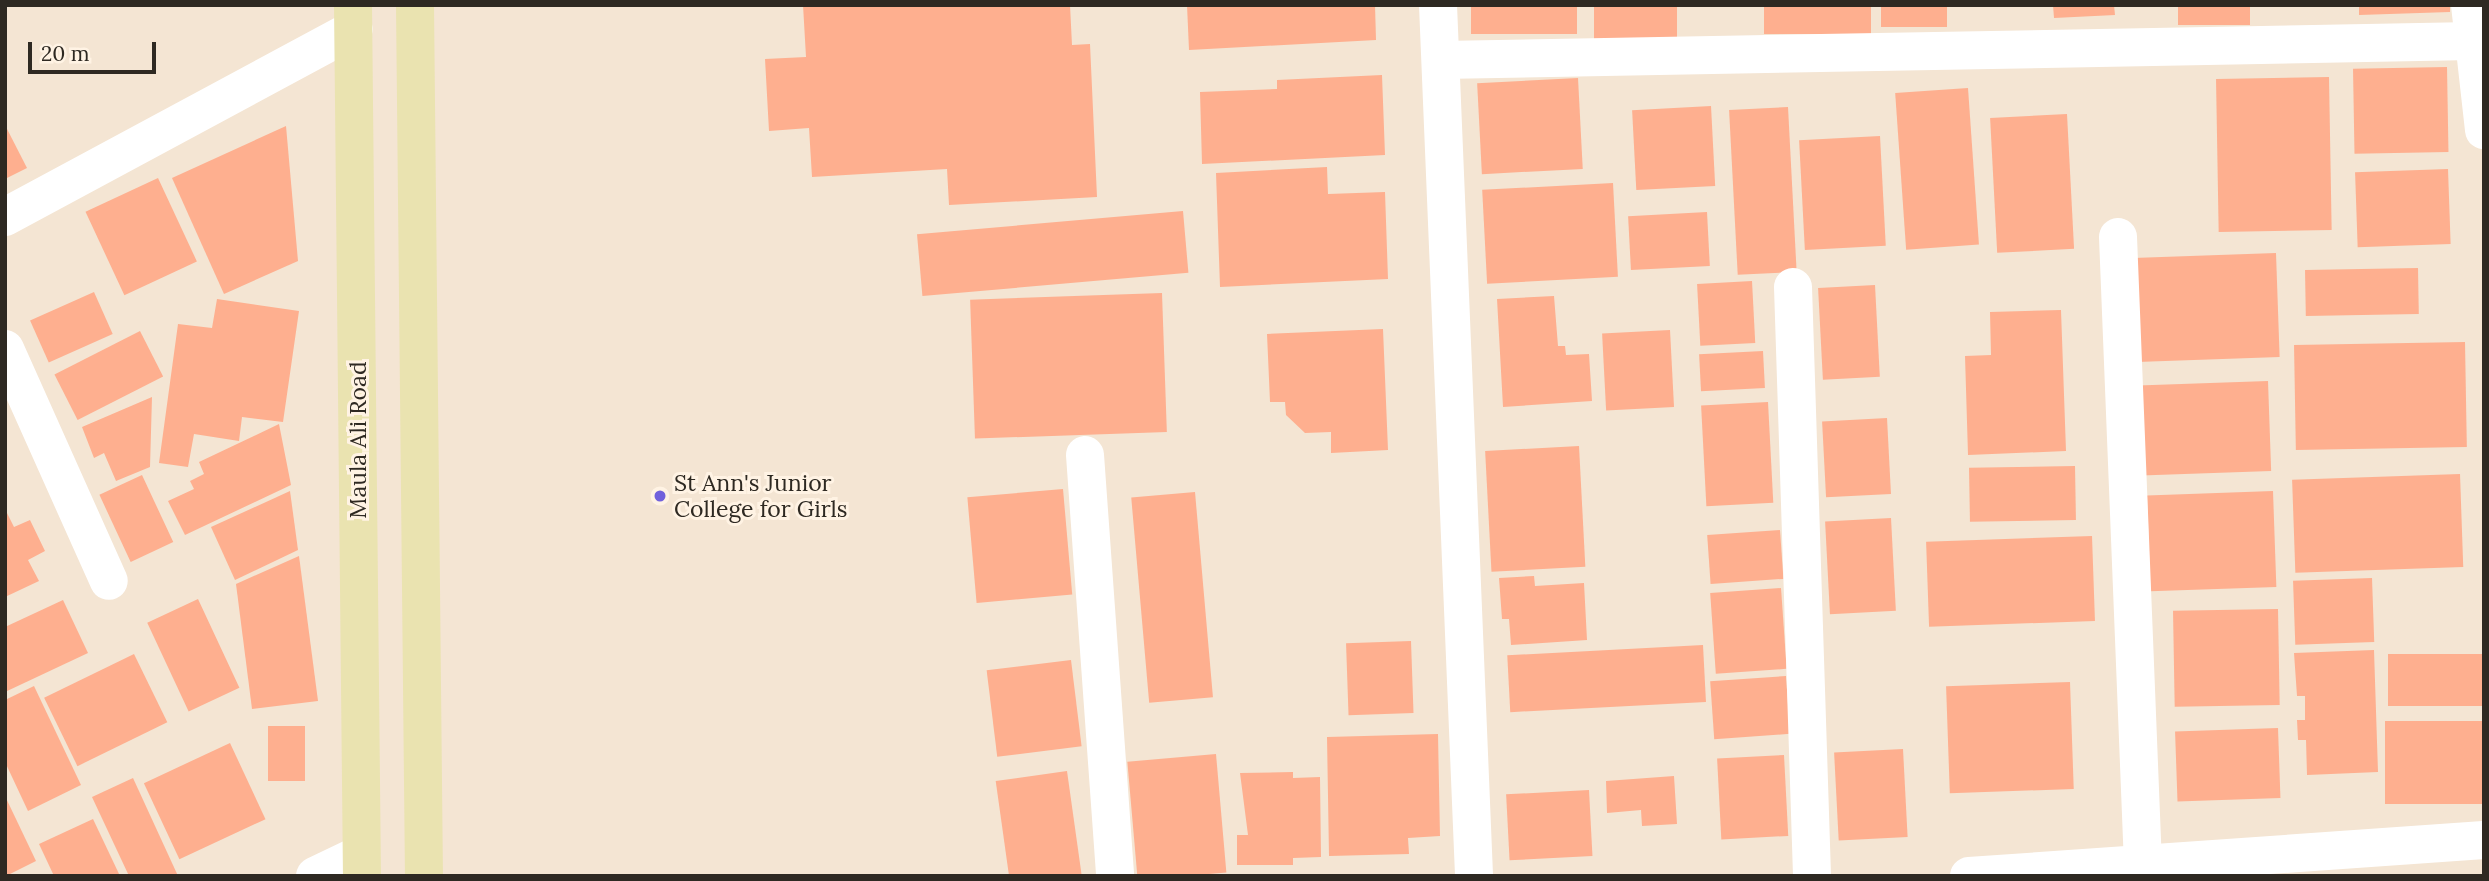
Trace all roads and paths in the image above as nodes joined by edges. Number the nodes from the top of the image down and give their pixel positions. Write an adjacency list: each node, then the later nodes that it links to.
1 (415, 5): 12 (main road)
2 (1438, 5): 5 (street)
3 (354, 17): 7 (street); 11 (main road, Maula Ali Road)
4 (2472, 23): 5 (street); 6 (street)
5 (1441, 60): 21 (street)
6 (2484, 130)
7 (5, 217)
8 (2118, 237): 16 (street)
9 (1793, 287): 22 (street)
10 (5, 349): 14 (street)
11 (358, 375): 12 (main road); 17 (main road, Maula Ali Road)
12 (419, 378): 19 (main road)
13 (1086, 456): 20 (street)
14 (109, 581)
15 (2484, 840): 16 (street)
16 (2143, 864): 23 (street)
17 (362, 865): 18 (street)
18 (315, 876)
19 (424, 876)
20 (1115, 876)
21 (1474, 876)
22 (1812, 876)
23 (1969, 876)

